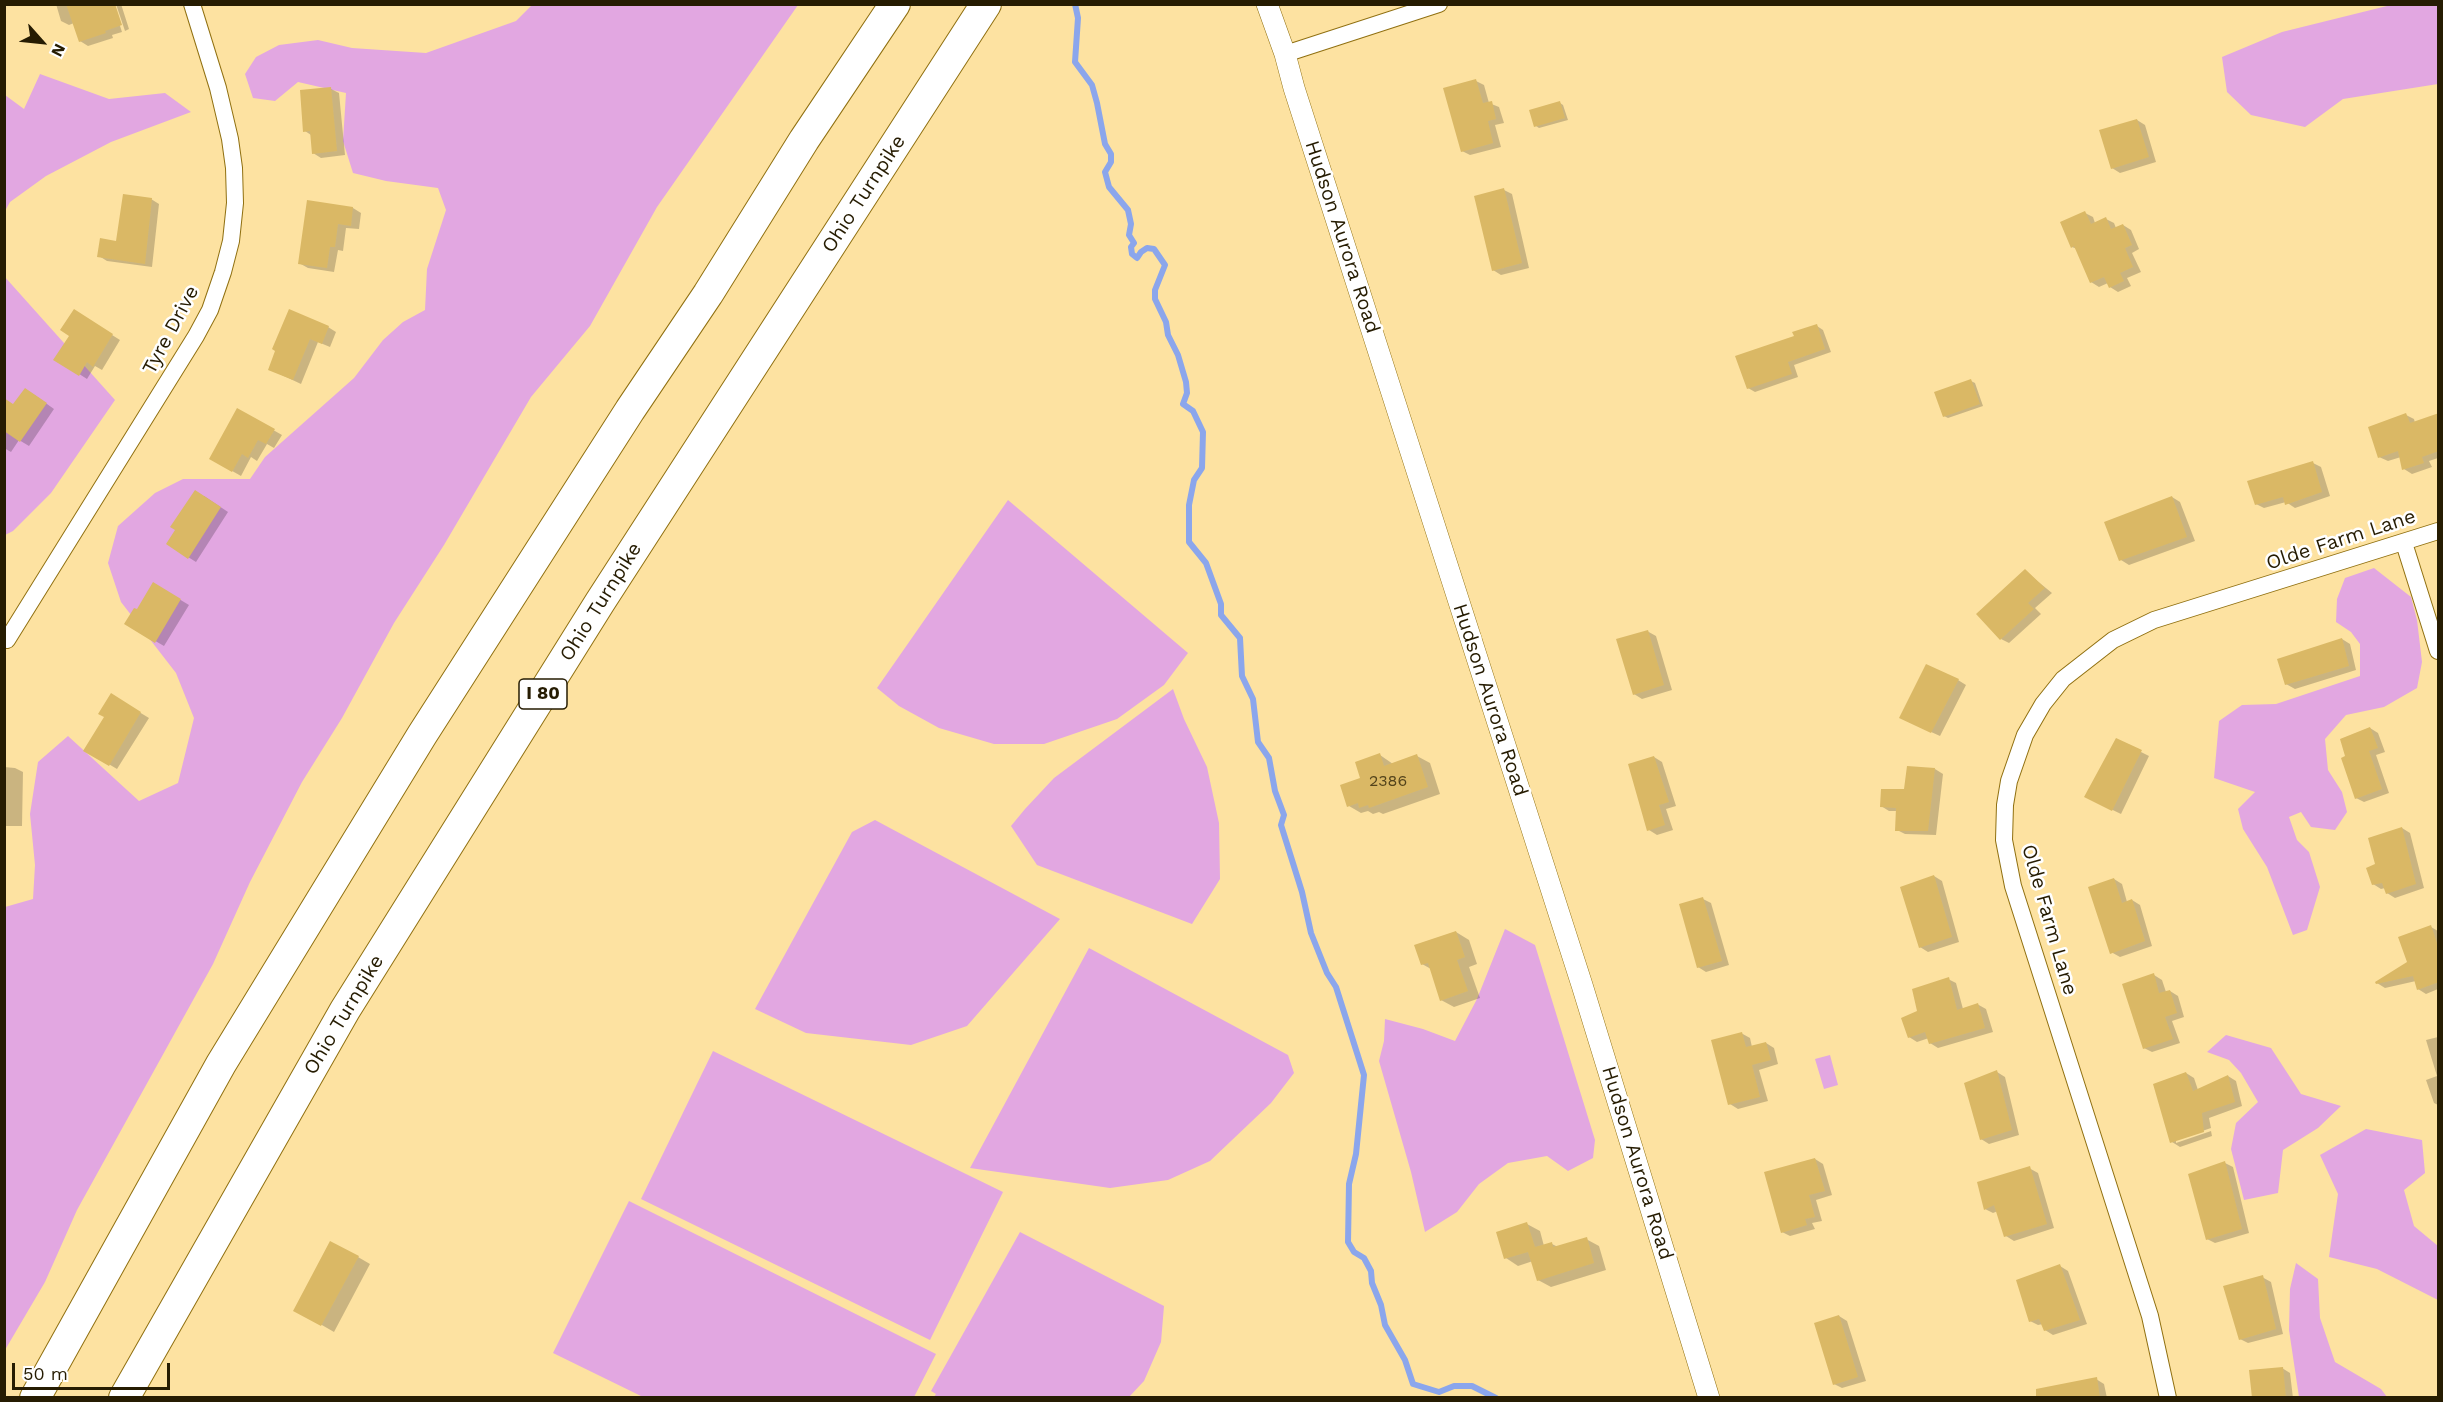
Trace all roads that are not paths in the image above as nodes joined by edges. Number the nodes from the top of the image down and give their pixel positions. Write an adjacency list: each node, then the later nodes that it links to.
1 (192, 4): 9 (street, Tyre Drive)
2 (895, 4): 11 (highway)
3 (987, 4): 12 (highway, Ohio Turnpike / I 80)
4 (1267, 4): 6 (street, Hudson Aurora Road)
5 (1439, 4): 6 (street)
6 (1285, 54): 13 (street, Hudson Aurora Road)
7 (2439, 531): 8 (street, Olde Farm Lane)
8 (2404, 543): 10 (street); 14 (street, Olde Farm Lane)
9 (7, 640)
10 (2439, 651)
11 (35, 1398)
12 (124, 1398)
13 (1709, 1398)
14 (2168, 1398)

